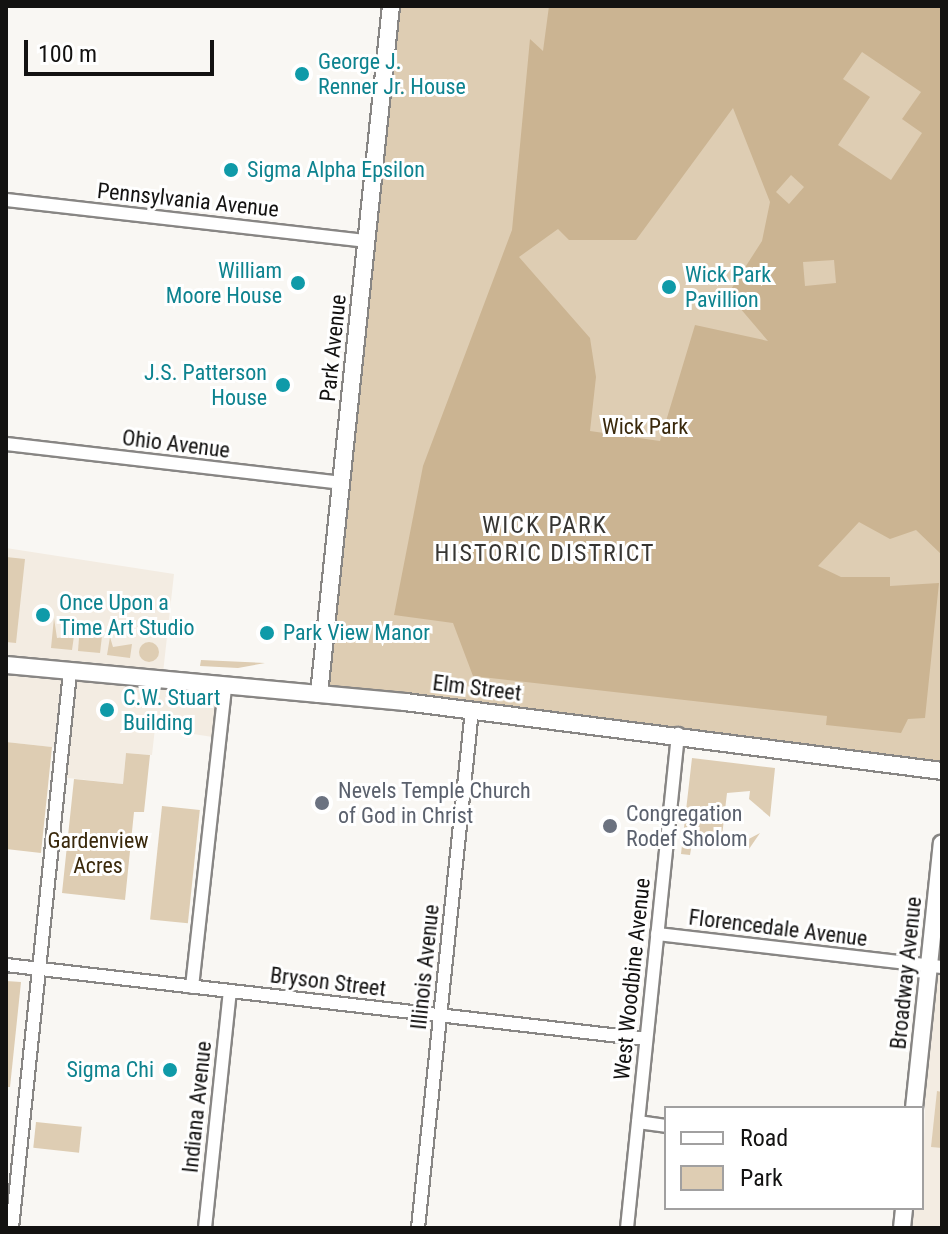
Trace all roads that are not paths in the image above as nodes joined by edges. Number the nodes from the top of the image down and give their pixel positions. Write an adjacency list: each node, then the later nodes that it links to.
1 (391, 6): 3 (street, Park Avenue)
2 (6, 200): 3 (street, Pennsylvania Avenue)
3 (366, 241): 5 (street, Park Avenue)
4 (6, 444): 5 (street, Ohio Avenue)
5 (341, 483): 9 (street, Park Avenue)
6 (6, 665): 7 (street, Elm Street)
7 (70, 672): 8 (street, Elm Street); 17 (street)
8 (225, 689): 9 (street, Elm Street); 18 (street)
9 (319, 694): 10 (street, Elm Street)
10 (472, 710): 11 (street, Elm Street); 20 (street, Illinois Avenue)
11 (678, 734): 12 (street, Elm Street); 14 (street, West Woodbine Avenue)
12 (942, 771)
13 (942, 843): 16 (street, Broadway Avenue)
14 (657, 934): 16 (street, Florencedale Avenue); 21 (street, West Woodbine Avenue)
15 (6, 965): 17 (street, Bryson Street)
16 (936, 966): 22 (street, Broadway Avenue)
17 (39, 969): 18 (street, Bryson Street); 25 (street)
18 (192, 987): 19 (street, Bryson Street)
19 (230, 991): 20 (street, Bryson Street); 26 (street, Indiana Avenue)
20 (440, 1016): 21 (street, Bryson Street); 27 (street, Illinois Avenue)
21 (646, 1039): 23 (street, West Woodbine Avenue)
22 (914, 1106)
23 (638, 1122): 24 (street); 28 (street, West Woodbine Avenue)
24 (664, 1126)
25 (12, 1228)
26 (205, 1228)
27 (418, 1228)
28 (627, 1228)

